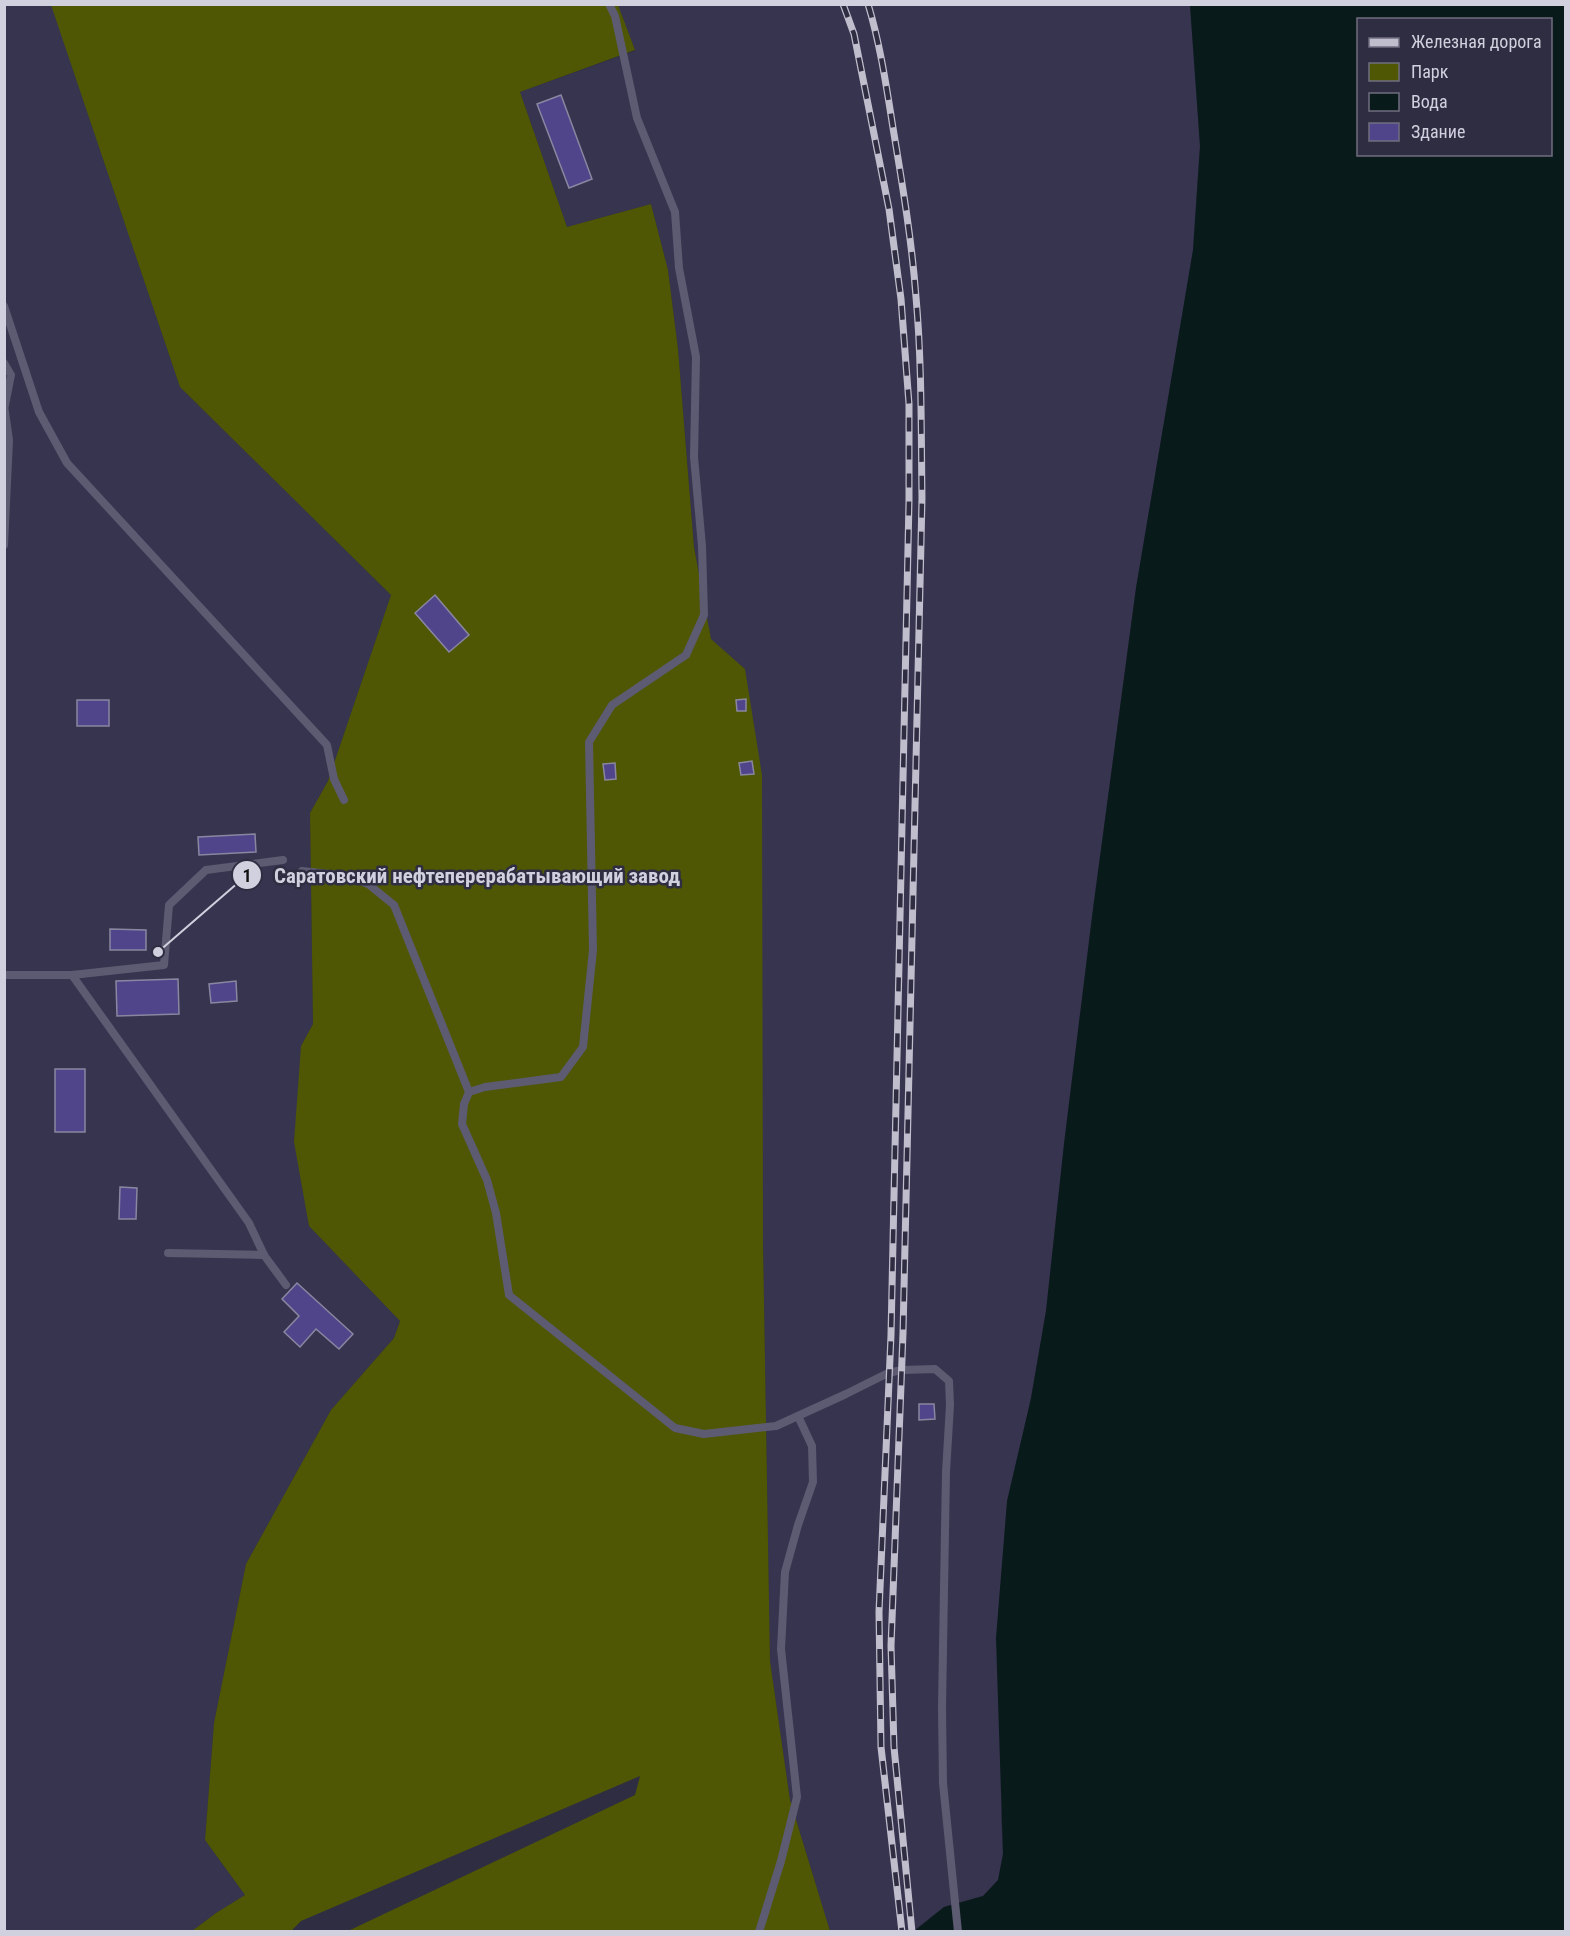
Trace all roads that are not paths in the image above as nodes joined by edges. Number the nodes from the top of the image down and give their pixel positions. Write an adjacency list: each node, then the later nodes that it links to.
1 (609, 4): 11 (lane)
2 (4, 306): 6 (lane)
3 (4, 363): 4 (lane)
4 (5, 405): 5 (lane)
5 (4, 545)
6 (344, 800)
7 (283, 860): 10 (lane)
8 (302, 871): 11 (lane)
9 (4, 975): 10 (lane)
10 (72, 975): 13 (lane)
11 (469, 1092): 15 (lane)
12 (168, 1253): 13 (lane)
13 (264, 1255): 14 (lane)
14 (286, 1284)
15 (798, 1416): 16 (lane); 17 (lane)
16 (759, 1932)
17 (958, 1932)

